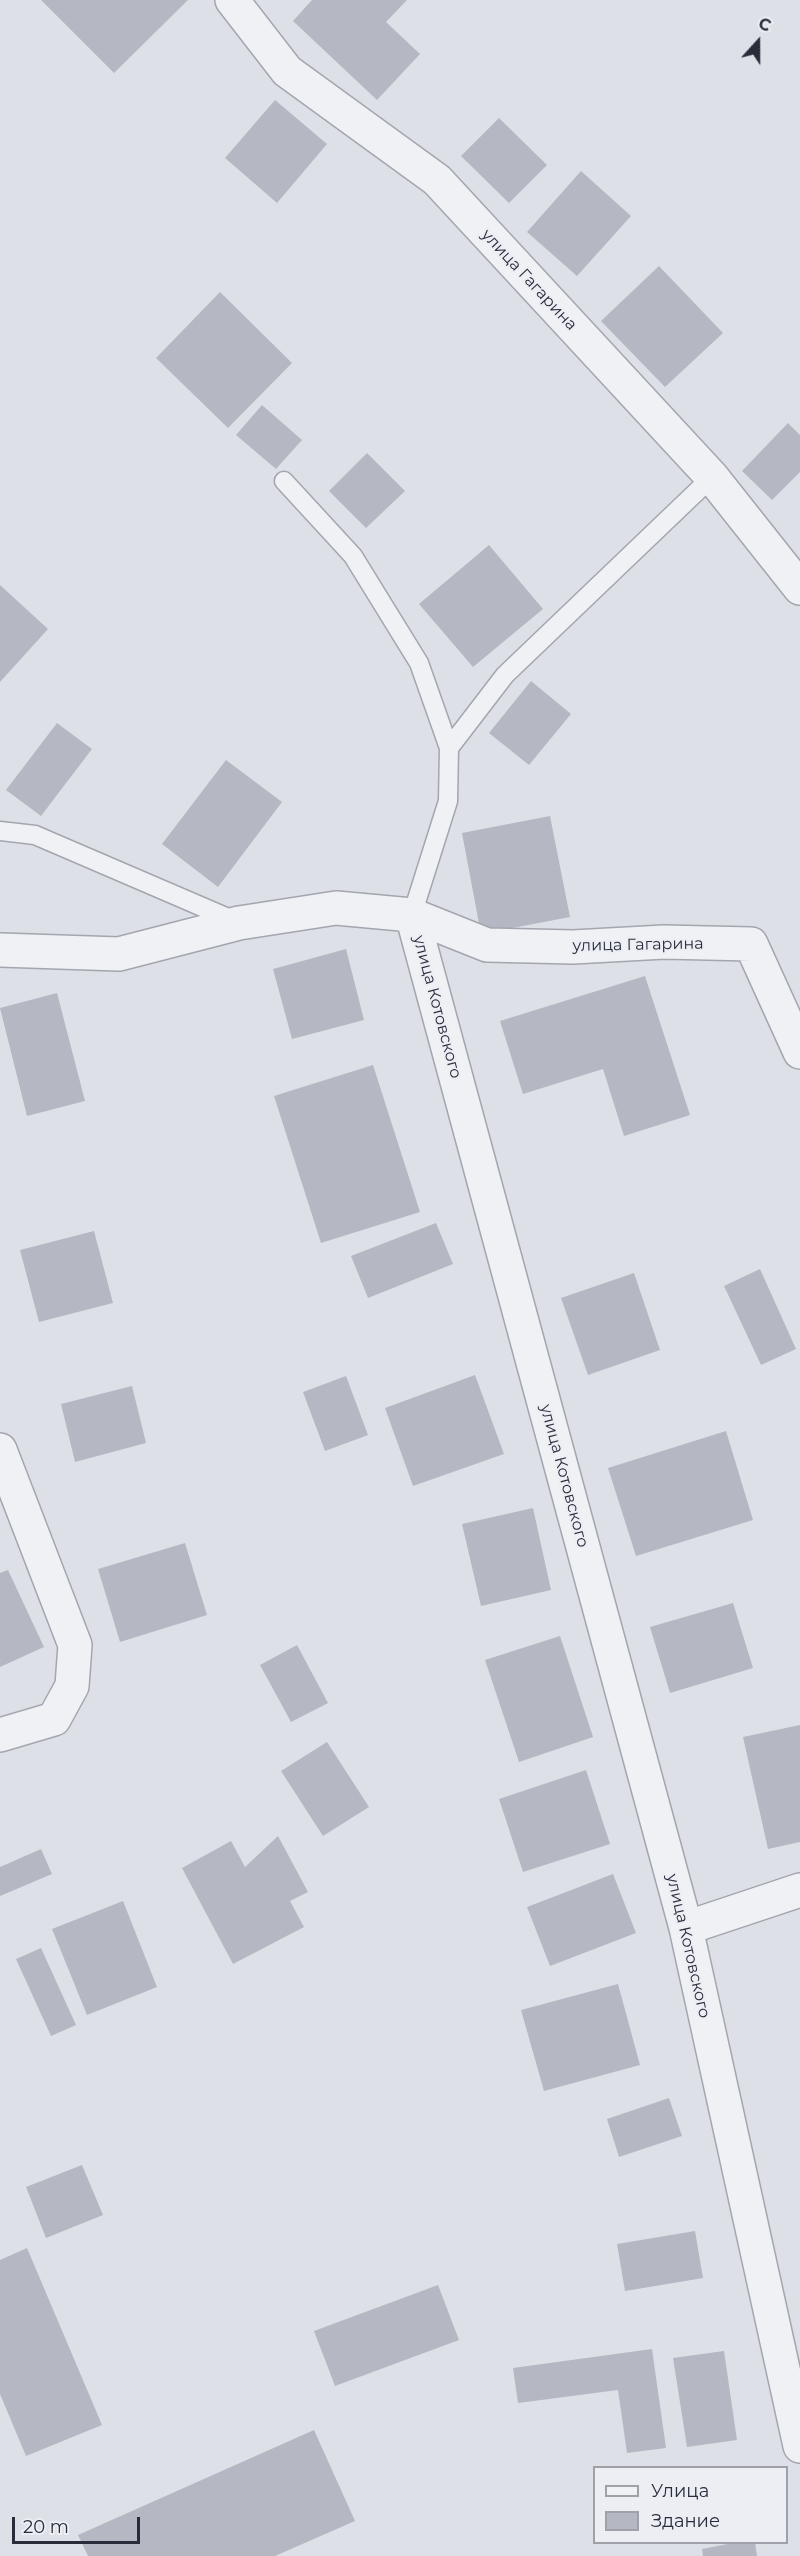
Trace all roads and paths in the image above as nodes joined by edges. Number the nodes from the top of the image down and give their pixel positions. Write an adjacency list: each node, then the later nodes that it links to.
1 (232, 0): 2 (street, улица Гагарина)
2 (712, 477): 4 (street, улица Гагарина); 5 (lane)
3 (284, 481): 5 (lane)
4 (800, 588)
5 (449, 748): 7 (lane)
6 (0, 831): 8 (lane)
7 (412, 915): 8 (street, улица Котовского); 10 (street, улица Гагарина); 14 (street, улица Котовского)
8 (239, 923): 9 (street, улица Котовского)
9 (0, 950)
10 (800, 1052)
11 (0, 1450): 12 (street)
12 (0, 1735)
13 (800, 1890): 14 (street)
14 (686, 1928): 15 (street, улица Котовского)
15 (800, 2446)

